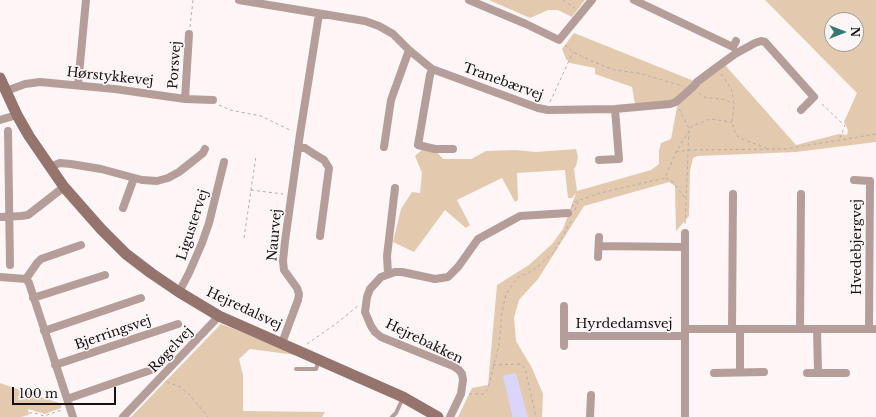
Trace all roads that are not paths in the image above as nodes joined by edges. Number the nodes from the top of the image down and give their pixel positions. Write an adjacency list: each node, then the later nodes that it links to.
1 (86, 0): 12 (street)
2 (239, 0): 6 (street, Tranebærvej)
3 (469, 0): 4 (street)
4 (592, 0)
5 (634, 0): 8 (street)
6 (319, 14): 9 (street, Tranebærvej); 21 (street, Naurvej)
7 (190, 34): 14 (street, Porsvej)
8 (736, 41)
9 (409, 50): 10 (street, Tranebærvej); 22 (street)
10 (432, 70): 16 (street, Tranebærvej); 24 (street)
11 (0, 78): 13 (street, Hejredalsvej)
12 (78, 85): 13 (street, Hørstykkevej); 14 (street, Hørstykkevej)
13 (6, 91): 18 (street, Hejredalsvej)
14 (185, 99): 15 (street, Hørstykkevej)
15 (213, 100)
16 (615, 109): 17 (street, Tranebærvej); 25 (street)
17 (801, 110)
18 (17, 115): 19 (street); 27 (street, Hejredalsvej)
19 (0, 120)
20 (8, 131): 36 (street)
21 (298, 147): 39 (street); 63 (street, Naurvej)
22 (384, 147)
23 (205, 149): 28 (street)
24 (453, 150)
25 (599, 160)
26 (224, 162): 50 (street, Ligustervej)
27 (49, 167): 28 (street); 30 (street, Hejredalsvej)
28 (134, 178): 34 (street)
29 (854, 180): 59 (street, Hvedebjergvej)
30 (64, 188): 36 (street); 50 (street, Hejredalsvej)
31 (394, 188): 46 (street)
32 (733, 194): 56 (street)
33 (801, 194): 57 (street)
34 (123, 208)
35 (571, 215): 46 (street)
36 (9, 216): 37 (street); 45 (street)
37 (0, 217)
38 (685, 233): 43 (street, Hyrdedamsvej)
39 (320, 236)
40 (599, 237): 42 (street)
41 (81, 244): 49 (street)
42 (598, 246): 43 (street); 44 (street)
43 (685, 247): 61 (street, Hyrdedamsvej)
44 (598, 257)
45 (10, 265)
46 (388, 274): 82 (street, Hejrebakken)
47 (105, 275): 51 (street)
48 (0, 277): 49 (street)
49 (26, 278): 51 (street)
50 (179, 292): 54 (street, Hejredalsvej)
51 (33, 298): 60 (street)
52 (141, 298): 60 (street, Bjerringsvej)
53 (564, 306): 62 (street, Hyrdedamsvej)
54 (220, 316): 63 (street, Hejredalsvej); 79 (street, Røgelvej)
55 (178, 324): 66 (street, Bjerringsvej)
56 (736, 329): 57 (street, Hvedebjergvej); 61 (street, Hvedebjergvej); 69 (street)
57 (800, 329): 58 (street, Hvedebjergvej)
58 (817, 329): 59 (street, Hvedebjergvej); 71 (street)
59 (872, 329)
60 (44, 332): 66 (street)
61 (685, 333): 62 (street, Hyrdedamsvej); 84 (street, Hyrdedamsvej)
62 (564, 336): 64 (street, Hyrdedamsvej)
63 (282, 343): 65 (street, Hejredalsvej)
64 (564, 346)
65 (320, 360): 67 (lane); 76 (street, Hejredalsvej)
66 (55, 365): 77 (street)
67 (296, 369)
68 (151, 370): 77 (street)
69 (740, 372): 70 (street); 72 (street)
70 (764, 372)
71 (818, 372): 73 (street); 74 (street)
72 (714, 373)
73 (808, 373)
74 (846, 373)
75 (591, 395): 83 (street)
76 (403, 397): 80 (lane); 81 (street, Hejredalsvej)
77 (68, 403): 78 (street)
78 (73, 417)
79 (123, 417)
80 (392, 417)
81 (438, 417)
82 (450, 417)
83 (590, 417)
84 (685, 417)

